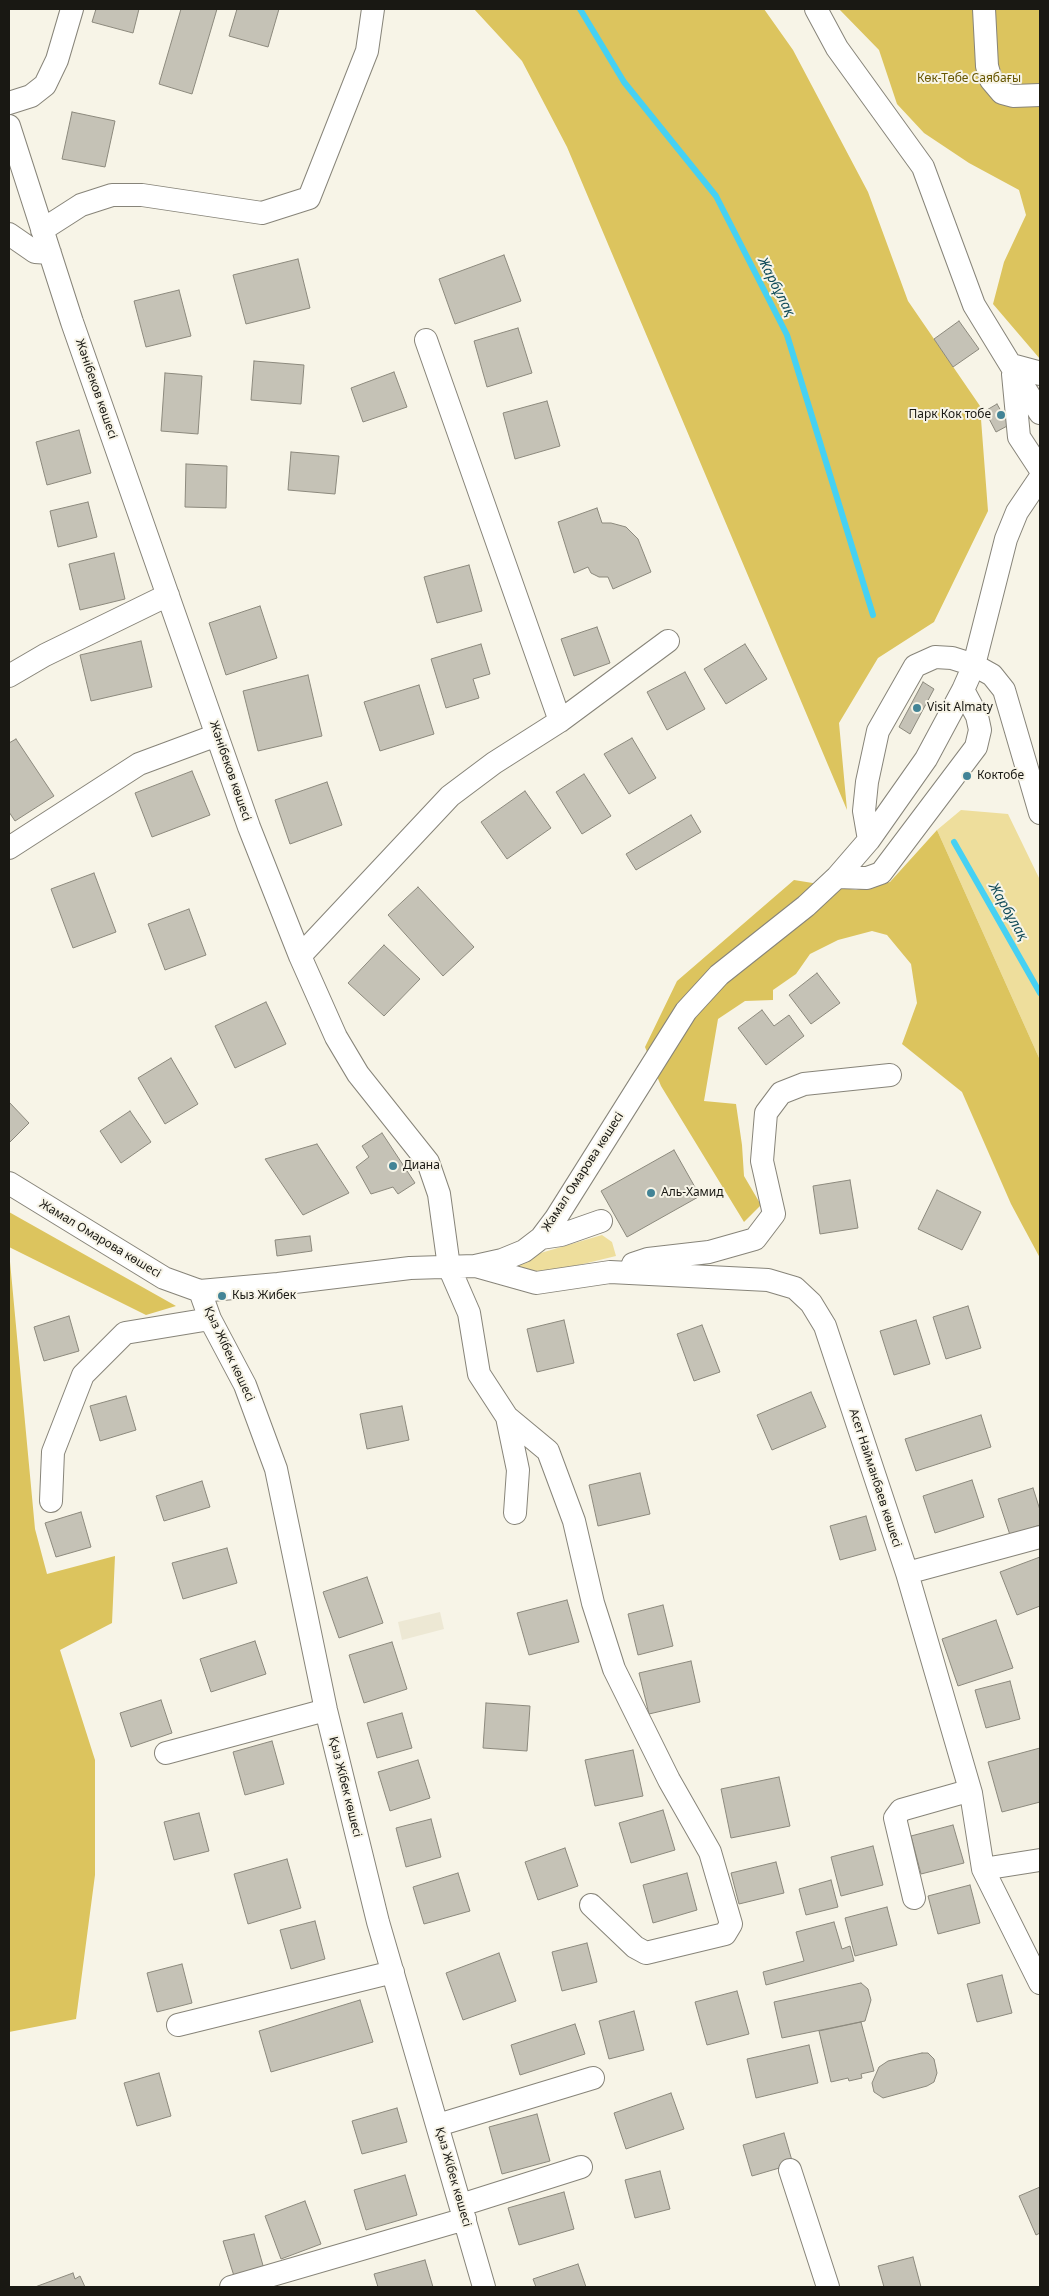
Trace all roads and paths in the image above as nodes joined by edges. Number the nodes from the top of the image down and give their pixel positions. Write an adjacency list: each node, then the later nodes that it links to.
1 (72, 9): 6 (street)
2 (373, 9): 8 (street)
3 (816, 9): 12 (street)
4 (984, 9): 5 (street)
5 (1040, 95)
6 (9, 103)
7 (9, 126): 8 (street, Жәнібеков көшесі)
8 (42, 230): 10 (street, Жәнібеков көшесі)
9 (9, 234): 10 (street)
10 (50, 253): 20 (street, Жәнібеков көшесі)
11 (426, 340): 25 (street)
12 (1012, 365): 13 (street); 14 (street); 15 (street); 16 (street)
13 (1040, 374)
14 (1015, 390): 17 (street); 18 (street)
15 (1040, 397)
16 (1040, 413)
17 (1040, 440)
18 (1040, 469)
19 (1040, 478): 22 (street, Жамал Омарова көшесі)
20 (168, 595): 23 (street); 26 (street, Жәнібеков көшесі)
21 (668, 641): 25 (street)
22 (974, 665): 24 (street, Жамал Омарова көшесі); 27 (street); 28 (street)
23 (9, 676)
24 (963, 690): 28 (street, Жамал Омарова көшесі); 30 (street)
25 (560, 721): 31 (street)
26 (217, 735): 29 (street); 31 (street, Жәнібеков көшесі)
27 (1040, 813)
28 (869, 840): 30 (street, Жамал Омарова көшесі)
29 (9, 848)
30 (837, 877): 35 (street, Жамал Омарова көшесі)
31 (300, 956): 37 (street, Жәнібеков көшесі)
32 (890, 1075): 38 (street)
33 (9, 1183): 39 (street, Жамал Омарова көшесі)
34 (601, 1221): 35 (street)
35 (541, 1238): 36 (street, Жамал Омарова көшесі)
36 (475, 1266): 37 (street, Жамал Омарова көшесі); 38 (street, Асет Найманбаев көшесі)
37 (448, 1267): 39 (street, Жамал Омарова көшесі); 41 (street)
38 (610, 1272): 45 (street, Асет Найманбаев көшесі)
39 (200, 1291): 40 (street, Қыз Жібек көшесі)
40 (210, 1319): 42 (street); 46 (street, Қыз Жібек көшесі)
41 (507, 1417): 43 (street); 52 (street)
42 (51, 1500)
43 (515, 1513)
44 (1040, 1537): 45 (street)
45 (907, 1573): 48 (street, Асет Найманбаев көшесі)
46 (326, 1710): 47 (street); 53 (street, Қыз Жібек көшесі)
47 (166, 1753)
48 (971, 1793): 50 (street, Асет Найманбаев көшесі); 51 (street)
49 (1040, 1860): 50 (street)
50 (983, 1869): 54 (street, Асет Найманбаев көшесі)
51 (914, 1898)
52 (591, 1905)
53 (393, 1972): 55 (street); 57 (street, Қыз Жібек көшесі)
54 (1040, 1983)
55 (178, 2025)
56 (593, 2078): 57 (street)
57 (438, 2125): 60 (street, Қыз Жібек көшесі)
58 (581, 2167): 60 (street)
59 (790, 2170): 63 (street)
60 (463, 2212): 61 (street); 62 (street, Қыз Жібек көшесі)
61 (231, 2287)
62 (484, 2287)
63 (828, 2287)

